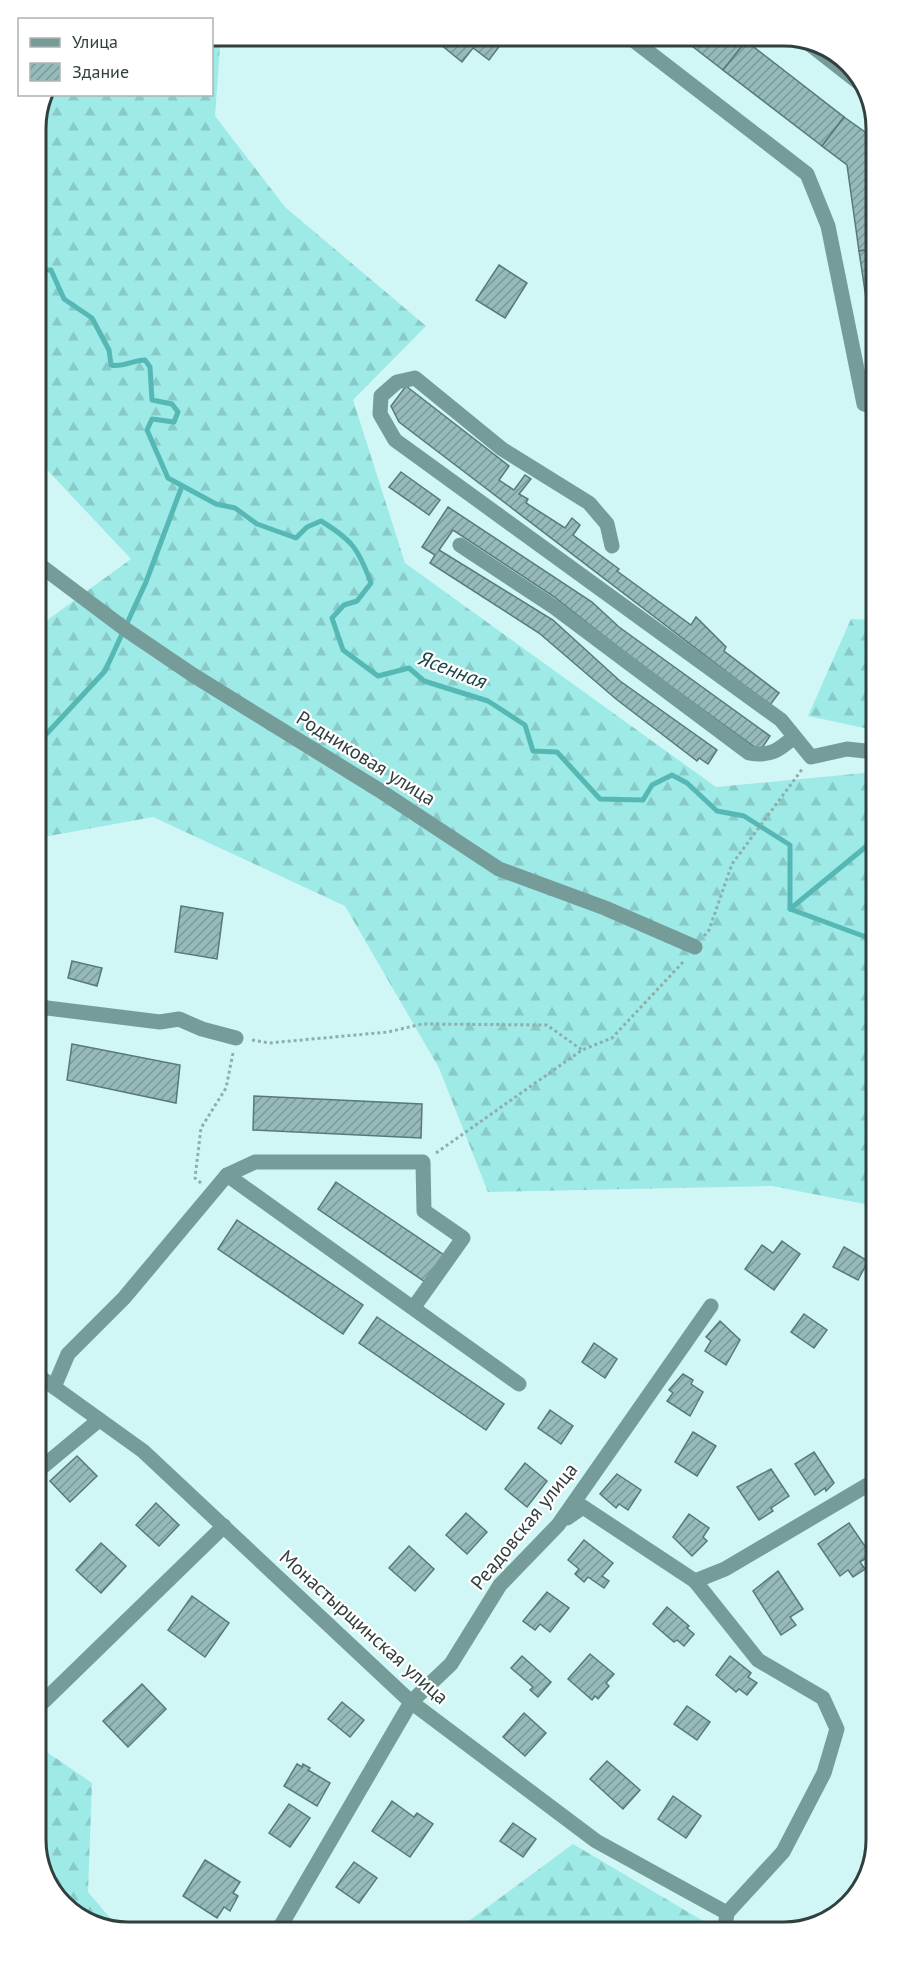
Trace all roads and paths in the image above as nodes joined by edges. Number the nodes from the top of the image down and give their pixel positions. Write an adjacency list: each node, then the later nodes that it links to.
1 (642, 47): 2 (street)
2 (866, 404)
3 (460, 545): 6 (street)
4 (612, 546): 6 (street)
5 (47, 571): 9 (street, Родниковая улица)
6 (794, 737): 8 (street)
7 (866, 751): 8 (street)
8 (811, 757): 9 (path)
9 (695, 947): 12 (path)
10 (46, 1008): 11 (street)
11 (236, 1038): 12 (path); 15 (path)
12 (582, 1050): 13 (path)
13 (423, 1162): 14 (street); 17 (street)
14 (227, 1175): 15 (street); 17 (street)
15 (211, 1192): 20 (street)
16 (711, 1306): 24 (street, Реадовская улица)
17 (414, 1307): 19 (street)
18 (46, 1381): 20 (street, Монастырщинская улица)
19 (519, 1384)
20 (54, 1387): 21 (street, Монастырщинская улица)
21 (99, 1420): 22 (street); 25 (street, Монастырщинская улица)
22 (46, 1464)
23 (866, 1486): 26 (street)
24 (558, 1525): 26 (street); 28 (street, Реадовская улица)
25 (224, 1526): 27 (street); 28 (street, Монастырщинская улица)
26 (695, 1581): 29 (street)
27 (46, 1698)
28 (411, 1702): 29 (street, Монастырщинская улица); 30 (street, Реадовская улица)
29 (726, 1920)
30 (282, 1921)

